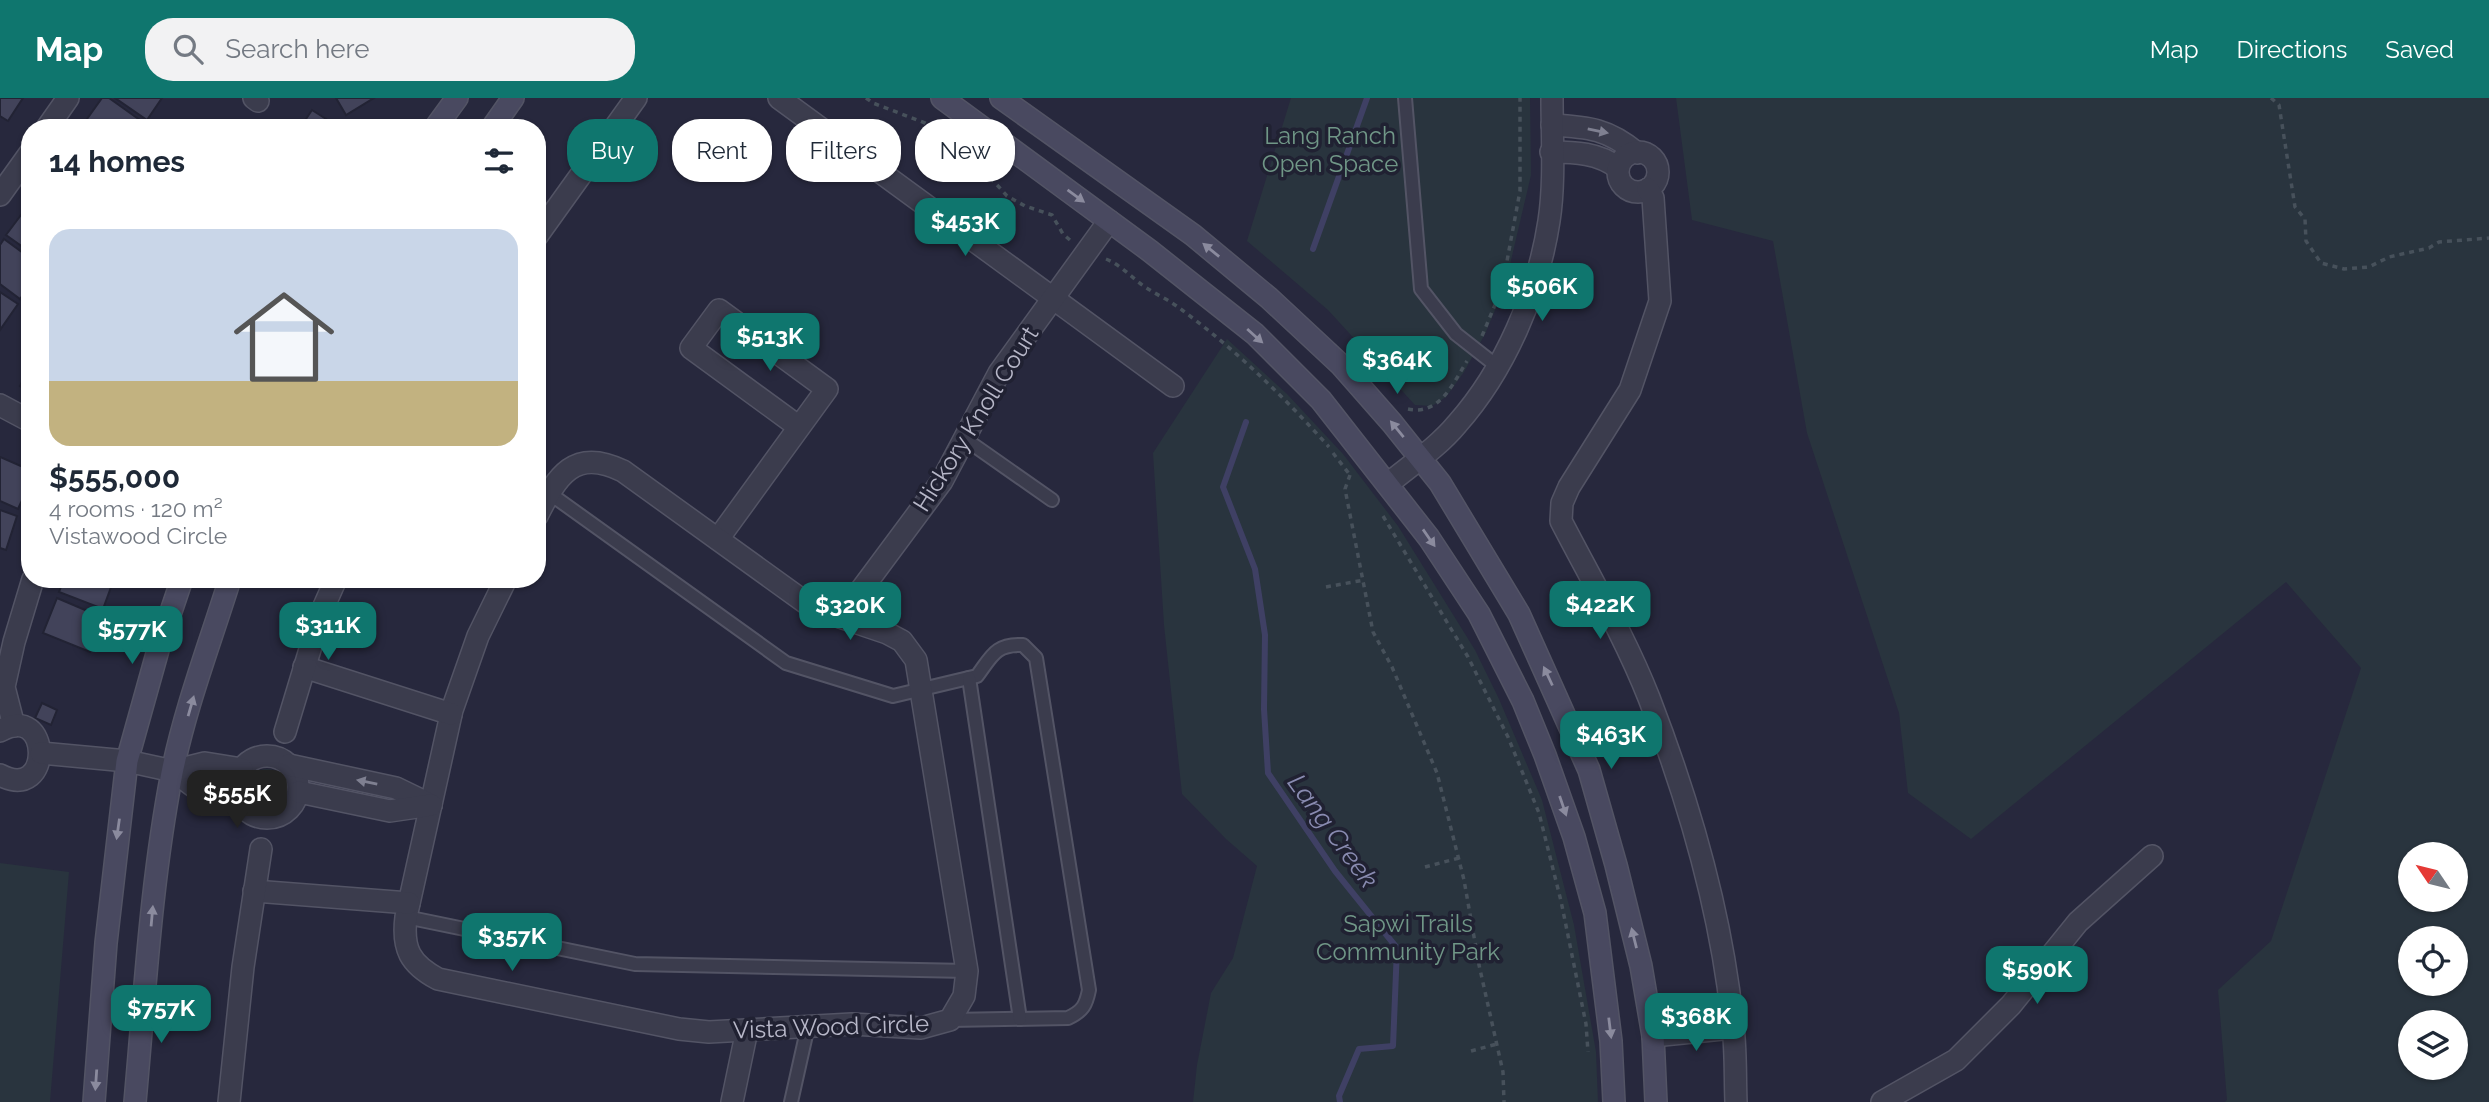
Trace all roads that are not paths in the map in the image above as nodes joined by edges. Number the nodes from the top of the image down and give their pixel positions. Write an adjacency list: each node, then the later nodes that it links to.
1 (68, 98): 10 (street)
2 (457, 98): 11 (main road)
3 (513, 98): 12 (main road)
4 (636, 98): 21 (street)
5 (779, 98): 22 (street)
6 (942, 98): 20 (main road, one-way to 20)
7 (1001, 98): 29 (main road, one-way to 7)
8 (1405, 98): 23 (lane)
9 (1552, 98): 13 (street)
10 (53, 119)
11 (442, 119)
12 (498, 119)
13 (1552, 125): 14 (street); 15 (street, one-way to 15)
14 (1551, 152): 17 (street); 23 (street)
15 (1637, 153): 17 (street); 18 (street)
16 (21, 166): 19 (street)
17 (1618, 169): 18 (street)
18 (1648, 189): 65 (street)
19 (0, 195)
20 (1110, 221): 22 (street, Hickory Knoll Court); 30 (main road, one-way to 30)
21 (546, 223)
22 (1054, 297): 24 (street); 28 (street, Hickory Knoll Court)
23 (1498, 367): 29 (street)
24 (1174, 386)
25 (0, 405): 26 (street)
26 (21, 416)
27 (799, 427): 27 (street); 34 (street)
28 (965, 439): 33 (lane); 40 (street, Hickory Knoll Court)
29 (1420, 457): 30 (street); 67 (main road, one-way to 29)
30 (1388, 484): 73 (main road, one-way to 73)
31 (549, 493): 32 (street, Vista Wood Circle); 34 (street, Vista Wood Circle); 44 (lane)
32 (546, 499)
33 (1052, 500)
34 (718, 539): 40 (street, Vista Wood Circle)
35 (30, 588): 42 (street)
36 (179, 588): 49 (main road)
37 (227, 588): 52 (main road, one-way to 37)
38 (332, 588): 41 (street)
39 (502, 588): 45 (street, Vista Wood Circle)
40 (841, 617): 44 (street, Vista Wood Circle)
41 (304, 667): 45 (street); 47 (street)
42 (3, 678): 46 (street)
43 (969, 678): 44 (lane); 62 (lane); 62 (lane)
44 (921, 689): 61 (street, Vista Wood Circle)
45 (451, 715): 56 (street, Vista Wood Circle)
46 (7, 728): 48 (street)
47 (285, 732)
48 (41, 753): 49 (street); 53 (street)
49 (127, 761): 52 (street); 68 (main road, one-way to 68)
50 (289, 765): 51 (street); 54 (street); 56 (street, one-way to 50)
51 (242, 769): 52 (street); 55 (street)
52 (173, 771): 55 (street); 69 (main road, one-way to 52)
53 (0, 775)
54 (299, 792): 55 (street); 56 (street)
55 (239, 801)
56 (431, 805): 60 (street, Vista Wood Circle)
57 (261, 849): 59 (street)
58 (2152, 856): 76 (street)
59 (254, 891): 60 (street); 70 (street)
60 (408, 910): 61 (lane); 66 (street, Vista Wood Circle)
61 (967, 971): 63 (street, Vista Wood Circle)
62 (1020, 1019): 63 (lane)
63 (950, 1020): 64 (street, Vista Wood Circle)
64 (808, 1026): 66 (street, Vista Wood Circle); 72 (lane)
65 (1734, 1028): 67 (street); 75 (street)
66 (747, 1030): 71 (street)
67 (1653, 1036): 74 (main road)
68 (94, 1102)
69 (135, 1102)
70 (229, 1102)
71 (732, 1102)
72 (791, 1102)
73 (1614, 1102)
74 (1656, 1102)
75 (1736, 1102)
76 (1882, 1102)

